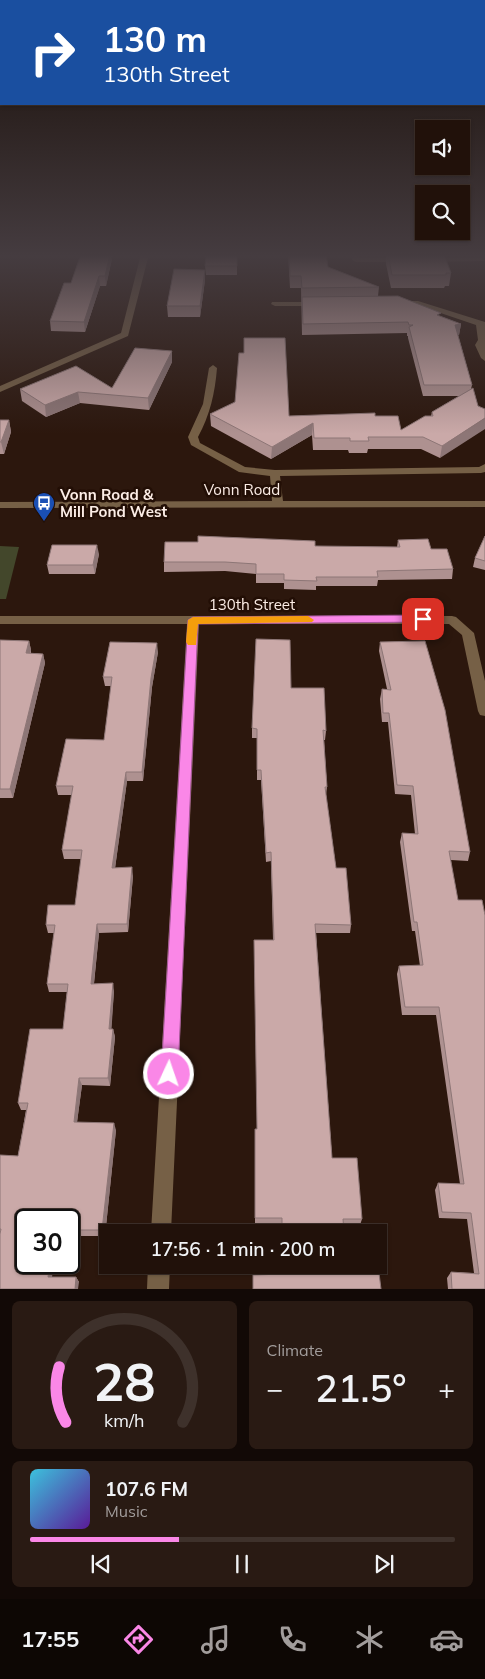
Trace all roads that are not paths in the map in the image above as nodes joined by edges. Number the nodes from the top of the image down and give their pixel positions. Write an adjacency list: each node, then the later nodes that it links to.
1 (131, 314): 6 (street)
2 (453, 314): 3 (street)
3 (482, 326): 4 (street)
4 (485, 358)
5 (213, 368): 8 (street)
6 (0, 389)
7 (485, 467): 8 (street)
8 (275, 473): 9 (street)
9 (278, 504): 10 (street, Vonn Road); 11 (street, Vonn Road)
10 (485, 504)
11 (0, 505)
12 (0, 620): 13 (street, 130th Street)
13 (193, 620): 14 (street, 130th Street); 15 (street)
14 (485, 711)
15 (161, 1224)
16 (159, 1274): 17 (street)
17 (158, 1289)

